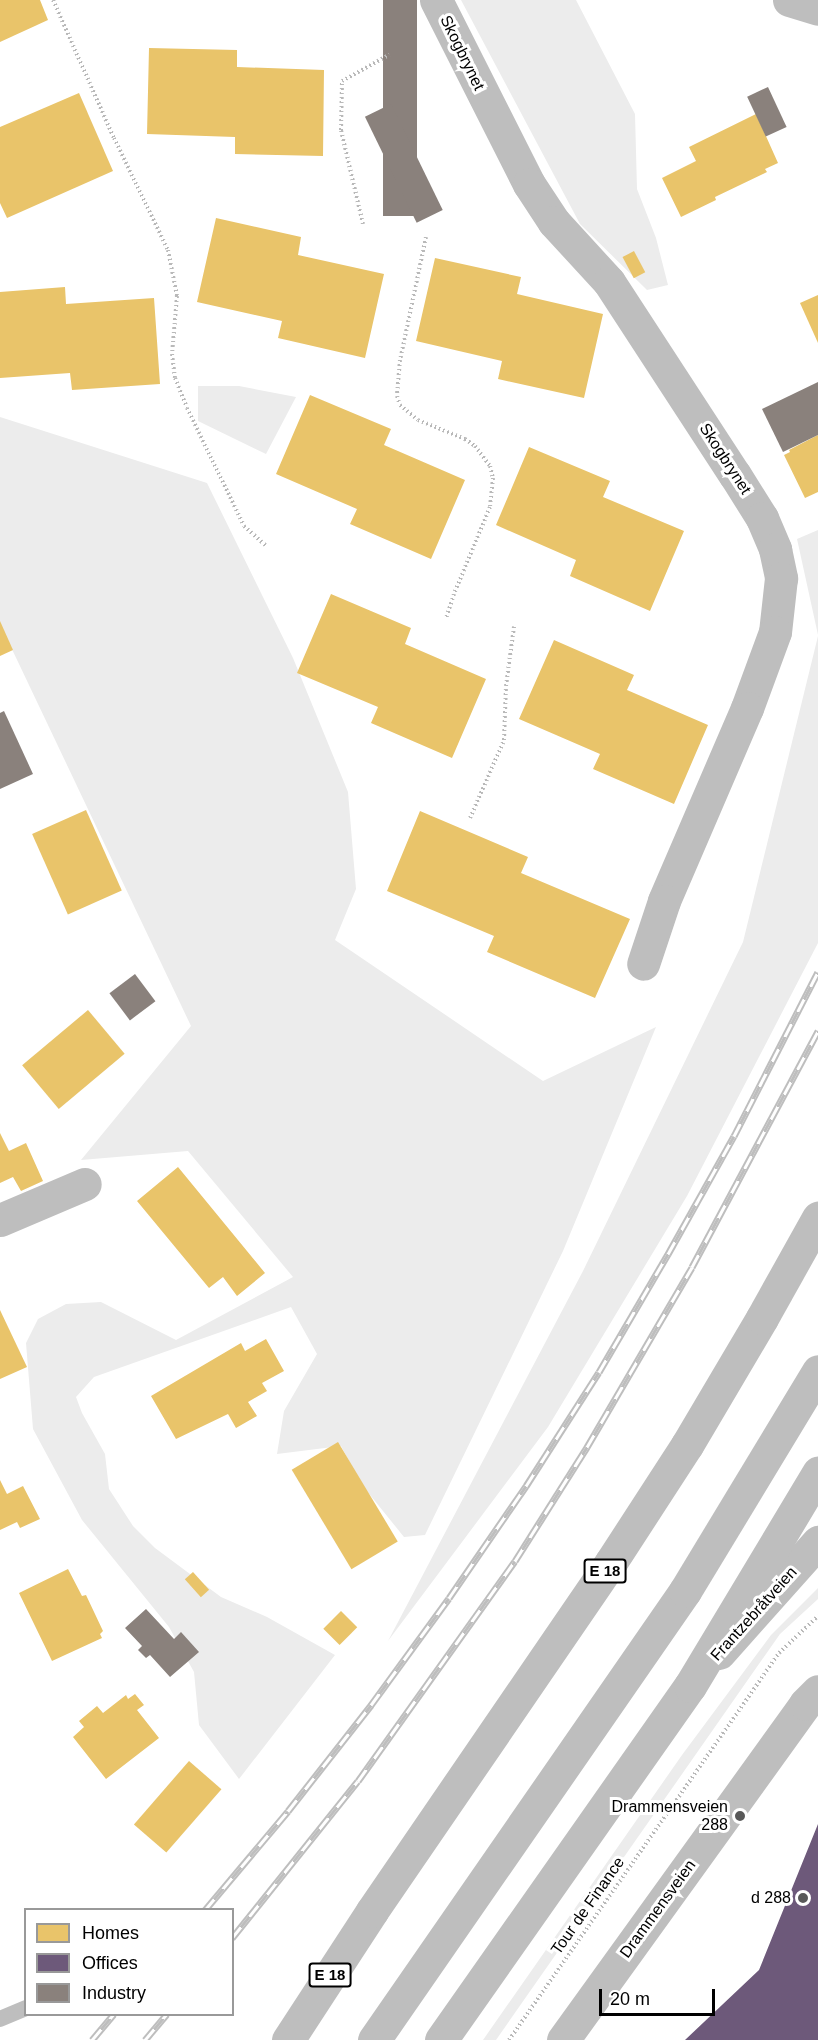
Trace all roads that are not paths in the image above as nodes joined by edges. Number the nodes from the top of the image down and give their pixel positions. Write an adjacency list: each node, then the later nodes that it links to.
1 (436, 0): 4 (main road, Skogbrynet)
2 (789, 0): 3 (main road)
3 (818, 9)
4 (643, 964)
5 (85, 1184): 7 (main road)
6 (818, 1218): 15 (main road, E 18)
7 (0, 1220)
8 (818, 1371): 16 (main road)
9 (818, 1473): 11 (main road)
10 (818, 1542): 11 (main road, Frantzebråtveien)
11 (690, 1686): 17 (main road)
12 (818, 1692): 18 (main road, Drammensveien)
13 (24, 2009): 14 (lane)
14 (0, 2019)
15 (288, 2040)
16 (374, 2040)
17 (441, 2040)
18 (563, 2040)

